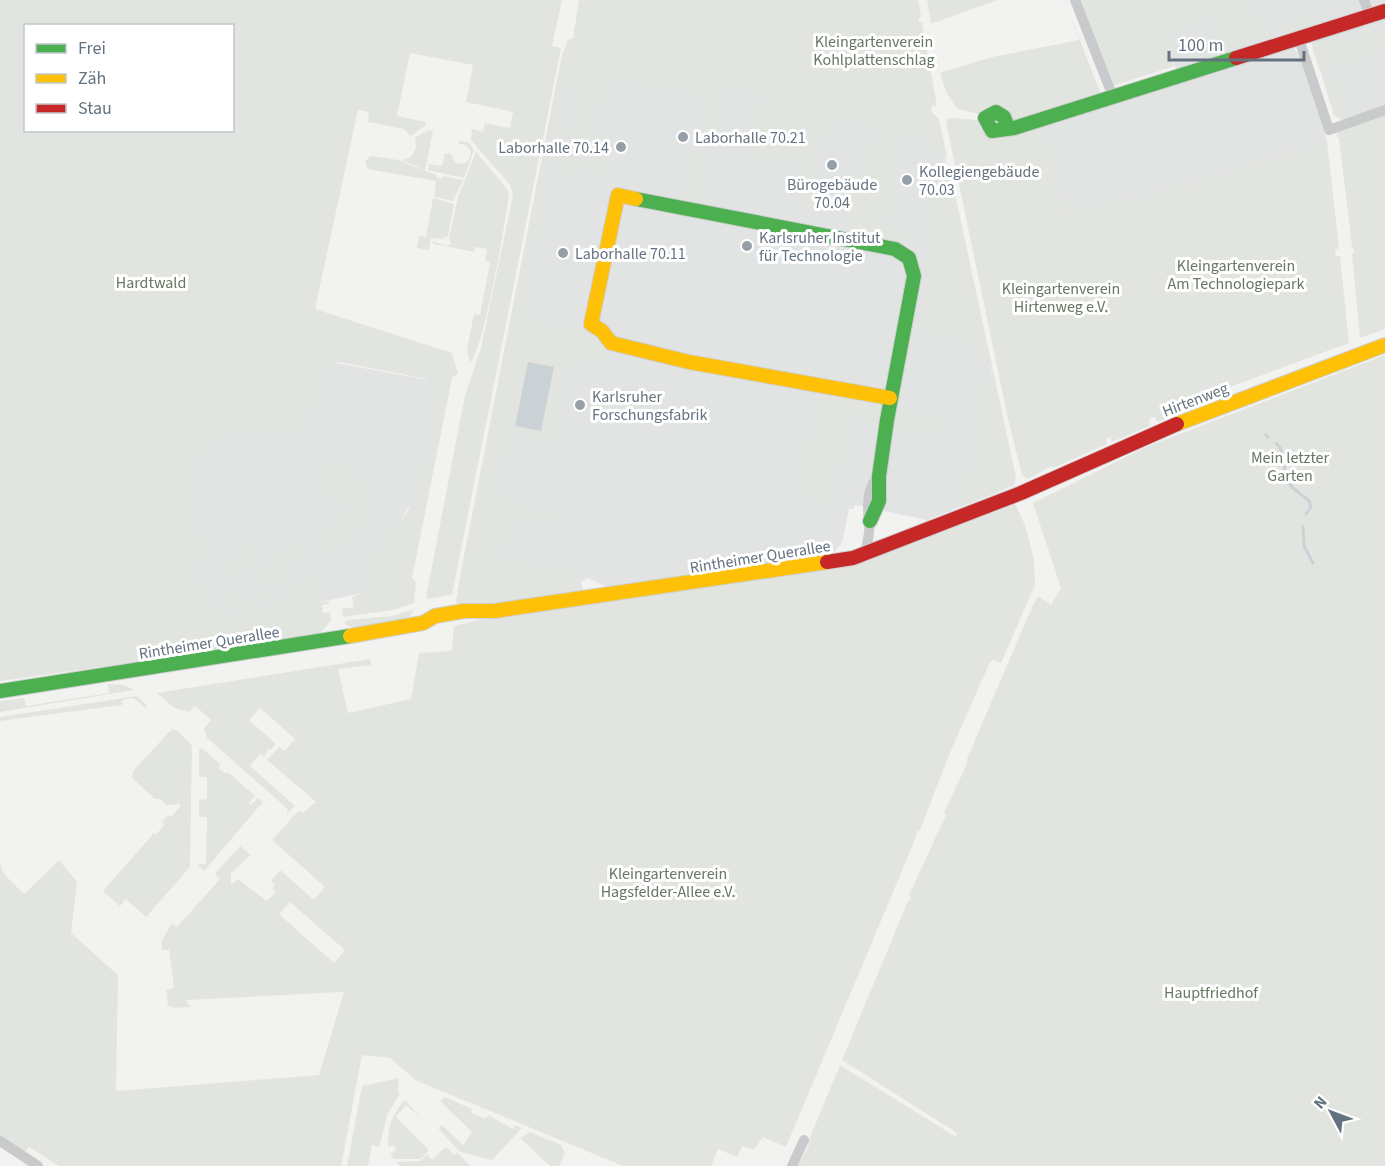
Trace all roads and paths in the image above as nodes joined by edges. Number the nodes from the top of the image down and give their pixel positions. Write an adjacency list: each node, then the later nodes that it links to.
1 (1075, 0): 6 (street)
2 (1364, 0): 4 (street)
3 (1385, 11): 4 (street)
4 (1370, 16): 5 (street)
5 (1299, 39): 6 (street); 7 (street)
6 (1113, 97): 8 (street)
7 (1385, 110)
8 (1008, 128)
9 (1385, 345): 11 (street, Hirtenweg)
10 (890, 398): 10 (street); 12 (street)
11 (1021, 493): 13 (street, Rintheimer Querallee)
12 (870, 521): 13 (street)
13 (865, 554): 14 (street, Rintheimer Querallee)
14 (0, 691)
15 (804, 1140): 18 (street)
16 (0, 1141): 17 (street)
17 (38, 1166)
18 (792, 1166)

